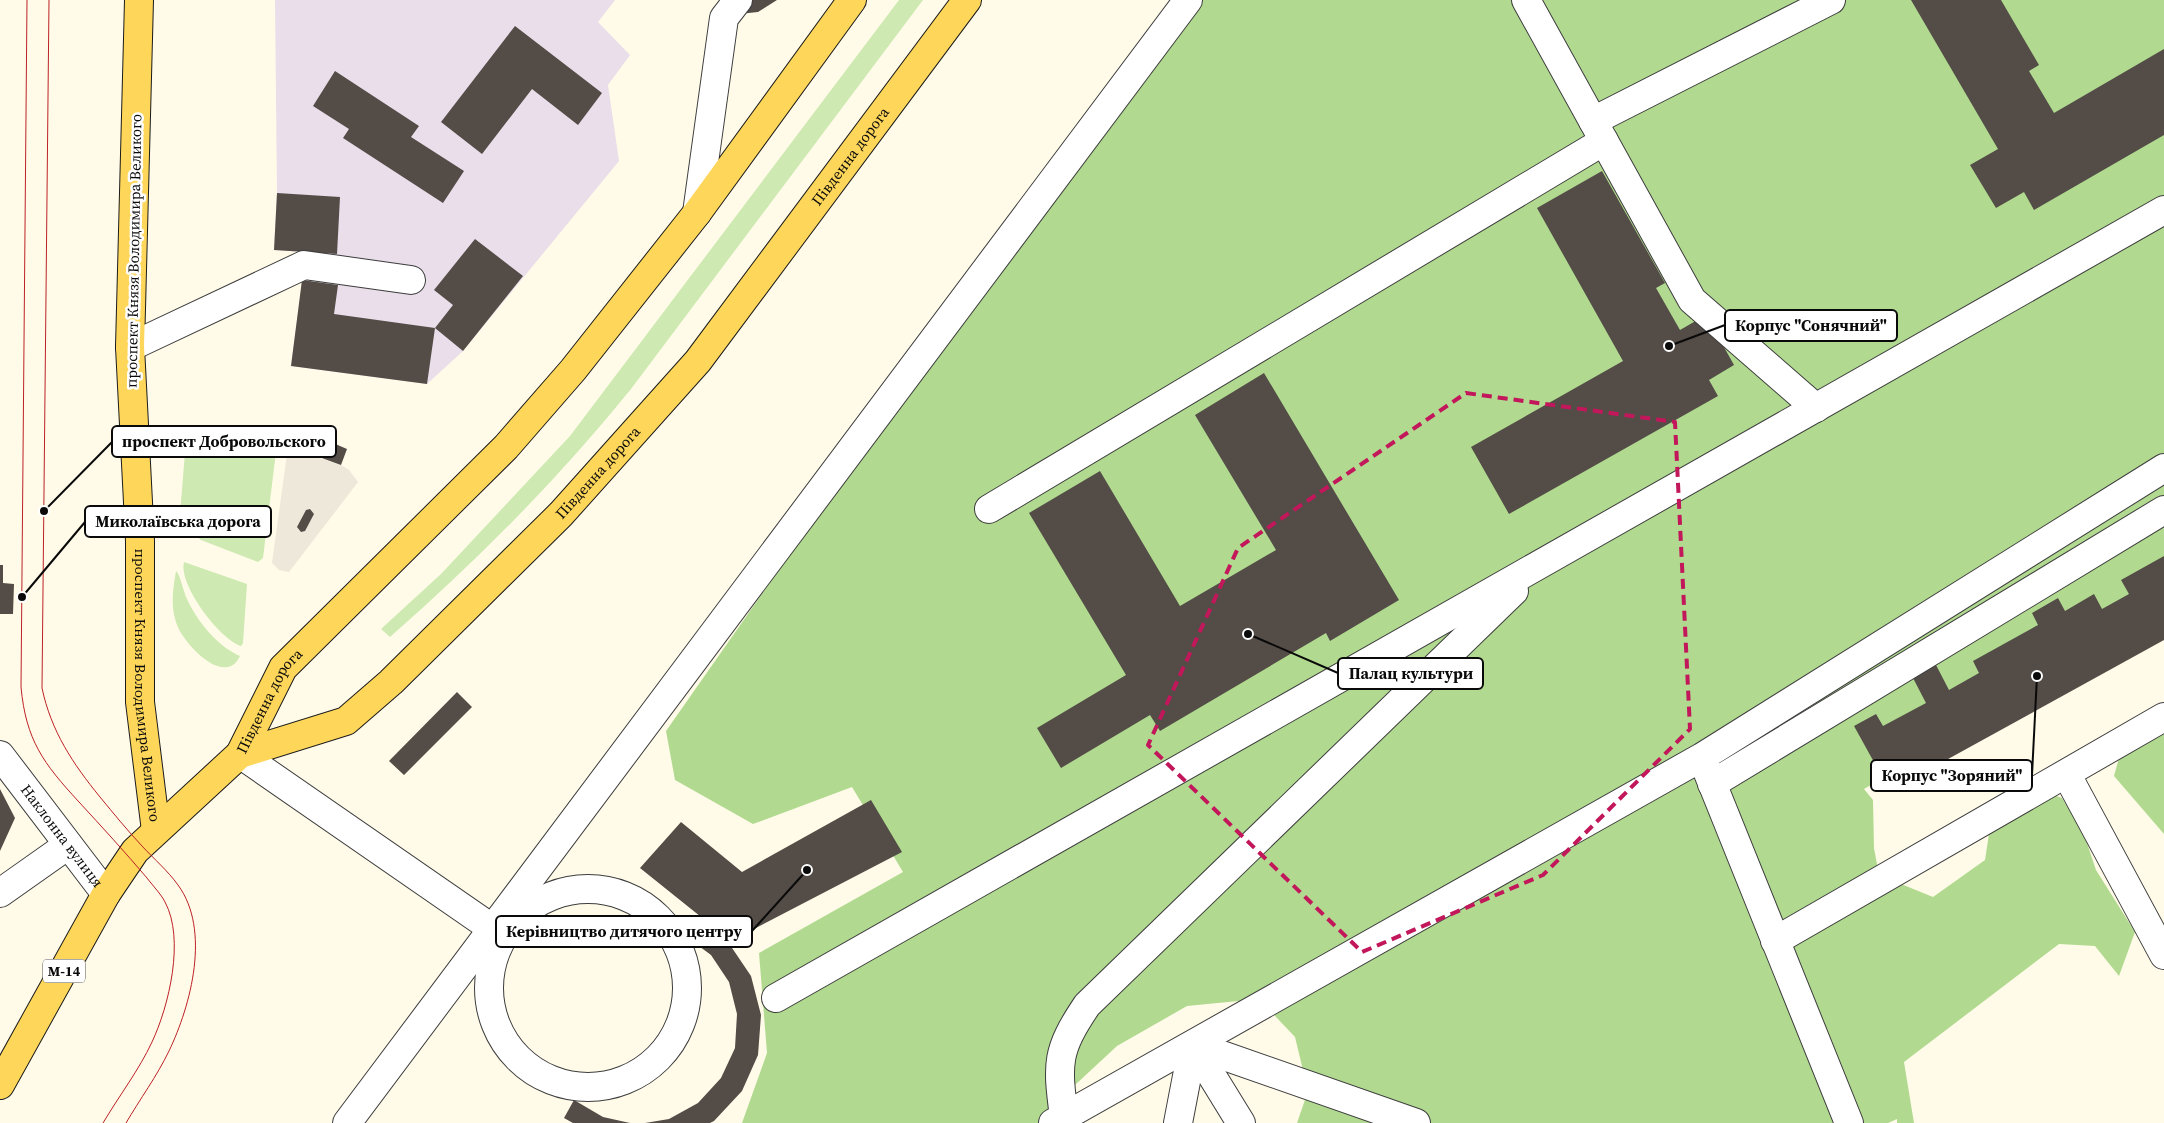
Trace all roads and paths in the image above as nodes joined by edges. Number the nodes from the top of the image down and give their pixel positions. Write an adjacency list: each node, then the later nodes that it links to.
1 (138, 0): 12 (main road, проспект Князя Володимира Великого)
2 (738, 0): 10 (street)
3 (852, 0): 10 (main road, Південна дорога)
4 (968, 0): 19 (main road, Південна дорога)
5 (1188, 0): 28 (street)
6 (1526, 0): 8 (street)
7 (1831, 0): 8 (street)
8 (1599, 131): 13 (street); 15 (street)
9 (2164, 210): 13 (street)
10 (697, 213): 19 (main road, Південна дорога)
11 (411, 280): 12 (street)
12 (130, 347): 24 (main road, проспект Князя Володимира Великого)
13 (1816, 408): 17 (street)
14 (2164, 468): 21 (street)
15 (989, 509)
16 (2164, 510): 23 (street)
17 (1542, 563): 31 (street); 34 (street)
18 (2164, 717): 22 (street)
19 (240, 754): 24 (main road, М-14); 28 (street)
20 (0, 755): 25 (street, Наклонна вулиця)
21 (1702, 757): 23 (street); 32 (street)
22 (2067, 775): 29 (street); 30 (street)
23 (1712, 784): 29 (street)
24 (156, 831): 27 (main road, М-14)
25 (68, 845): 26 (street); 27 (street, Наклонна вулиця)
26 (0, 893)
27 (106, 894): 33 (main road, М-14)
28 (498, 931): 28 (street); 35 (street)
29 (1776, 941): 39 (street)
30 (2164, 956)
31 (776, 998)
32 (1193, 1045): 34 (street); 36 (street); 37 (street); 38 (street)
33 (0, 1085)
34 (1058, 1120)
35 (347, 1123)
36 (1178, 1123)
37 (1241, 1123)
38 (1416, 1123)
39 (1849, 1123)

